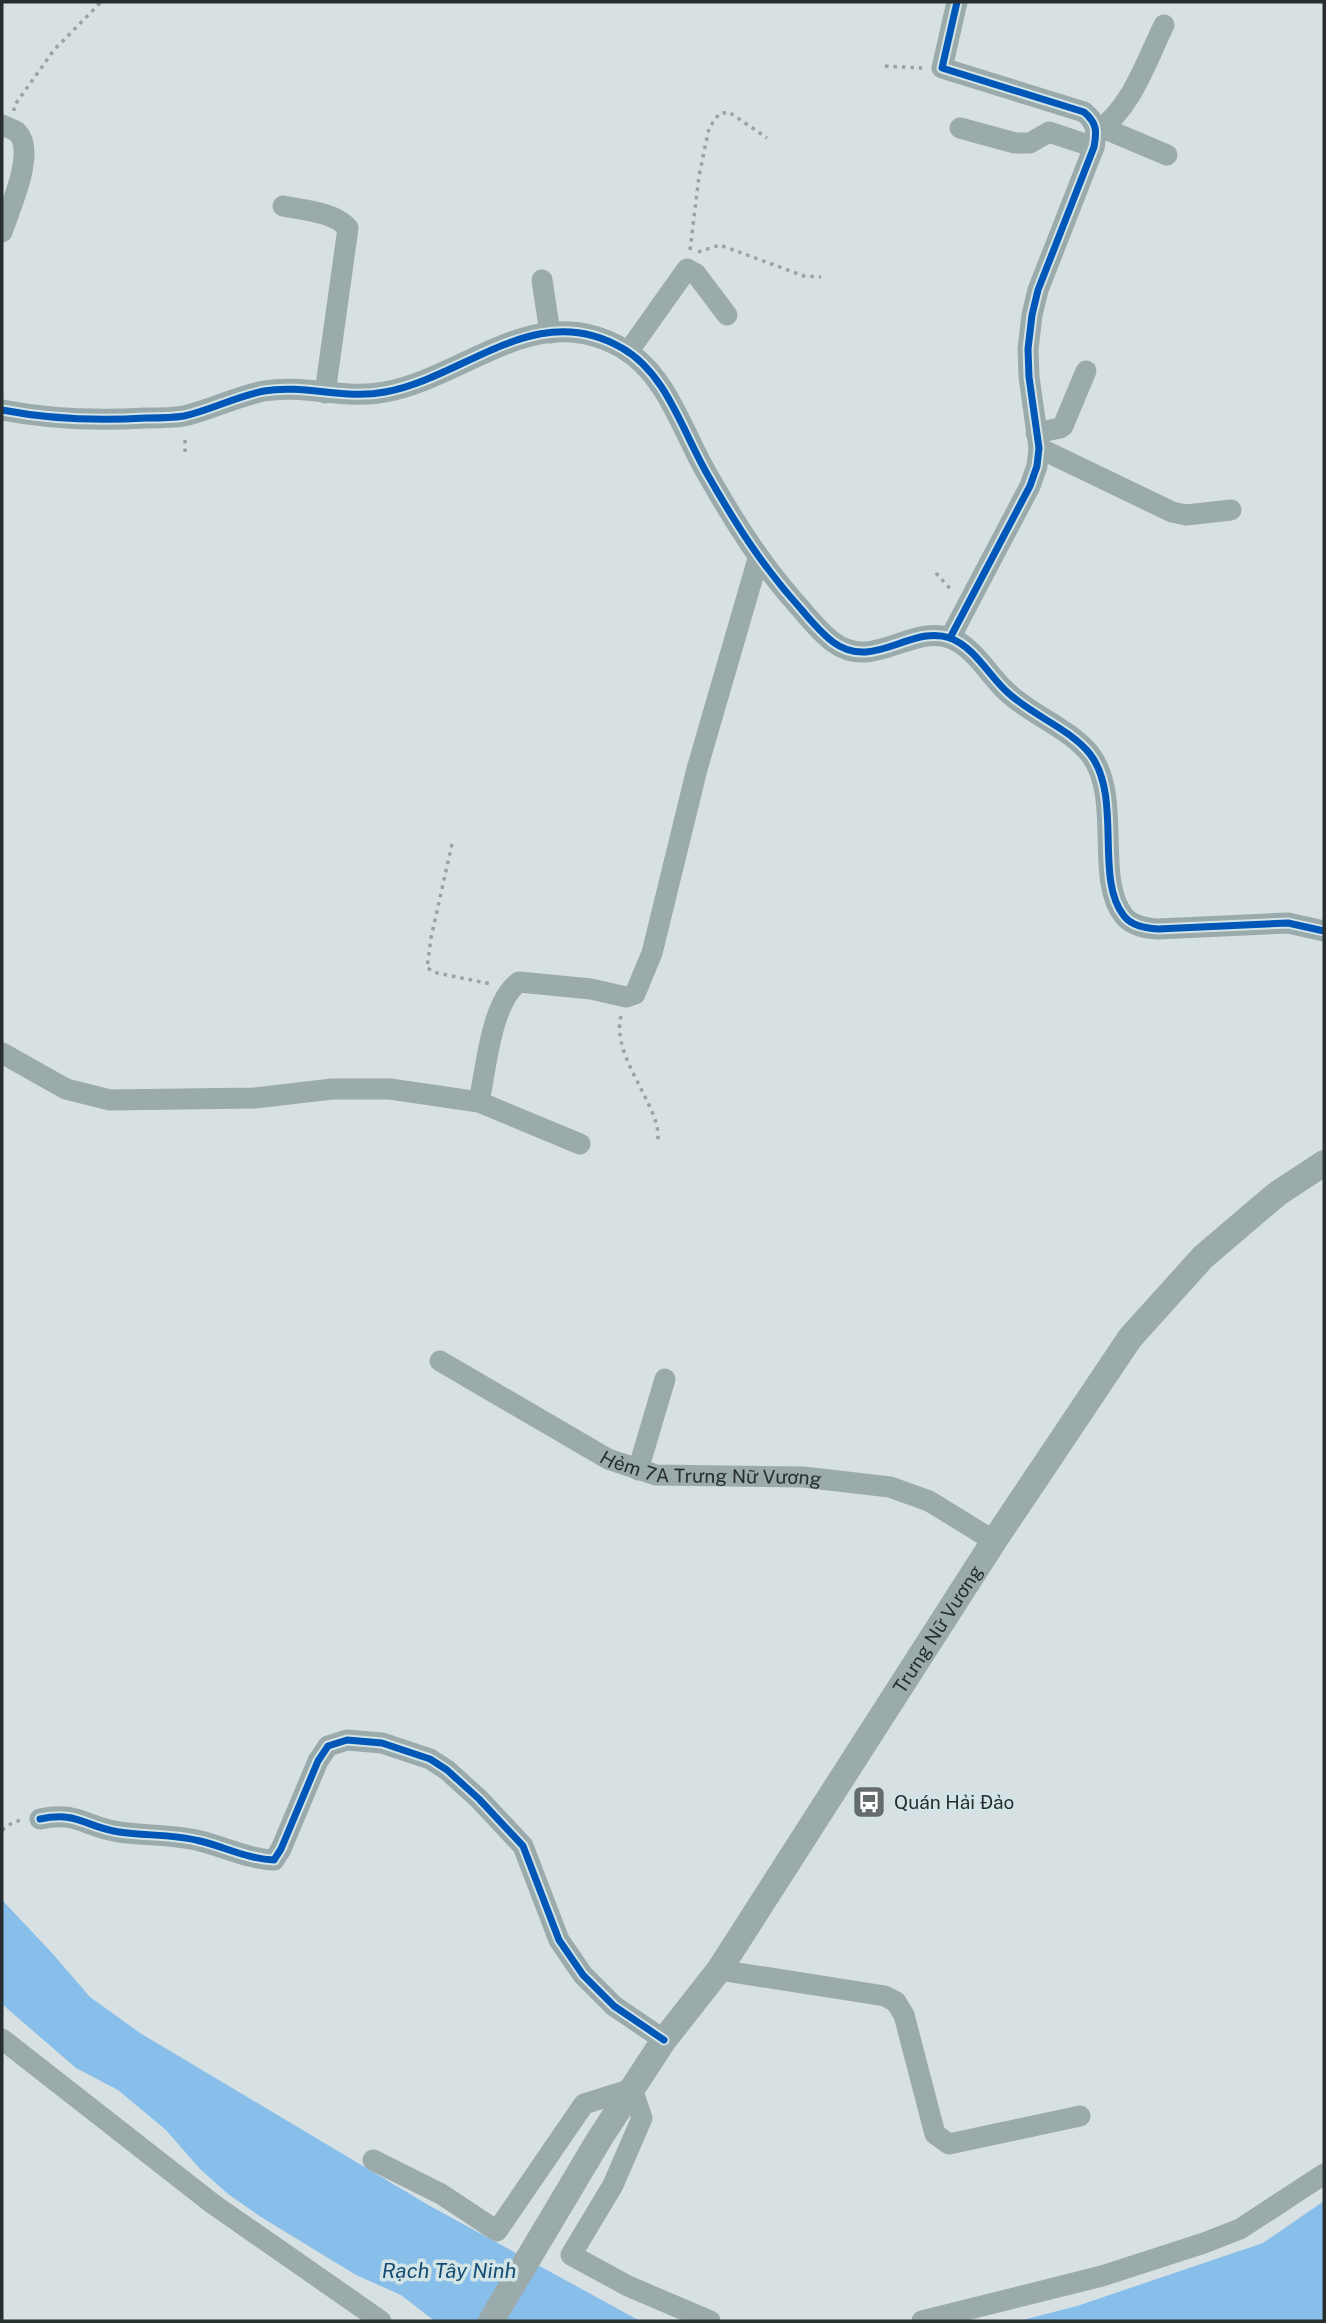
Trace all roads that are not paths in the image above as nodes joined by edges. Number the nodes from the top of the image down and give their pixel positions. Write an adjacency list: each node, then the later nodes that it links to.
1 (957, 2): 5 (street)
2 (1164, 25): 5 (street)
3 (9, 128): 8 (street)
4 (960, 128): 5 (street)
5 (1098, 136): 6 (street); 16 (street)
6 (1167, 155)
7 (283, 206): 14 (street)
8 (2, 232)
9 (542, 280): 11 (street)
10 (727, 314): 12 (street)
11 (550, 333): 12 (street); 14 (street)
12 (628, 352): 18 (street)
13 (1086, 372): 16 (street)
14 (325, 393): 15 (street)
15 (2, 410)
16 (1037, 441): 17 (street); 19 (street)
17 (1231, 510)
18 (758, 559): 19 (street); 22 (street)
19 (950, 638): 20 (street)
20 (1324, 931)
21 (2, 1053): 22 (street)
22 (479, 1102): 23 (street)
23 (580, 1144)
24 (1324, 1163): 28 (main road, Trưng Nữ Vương)
25 (440, 1361): 27 (street, Hẻm 7A Trưng Nữ Vương)
26 (665, 1379): 27 (street)
27 (638, 1470): 28 (street, Hẻm 7A Trưng Nữ Vương)
28 (994, 1541): 30 (main road, Trưng Nữ Vương)
29 (40, 1819): 32 (street)
30 (719, 1969): 32 (main road, Trưng Nữ Vương); 34 (street)
31 (2, 2039): 37 (street)
32 (664, 2040): 33 (main road, Trưng Nữ Vương)
33 (632, 2089): 35 (street); 38 (main road, Trưng Nữ Vương); 39 (street)
34 (1080, 2116)
35 (373, 2160)
36 (1324, 2174): 40 (street)
37 (381, 2321)
38 (491, 2321)
39 (710, 2321)
40 (922, 2321)

